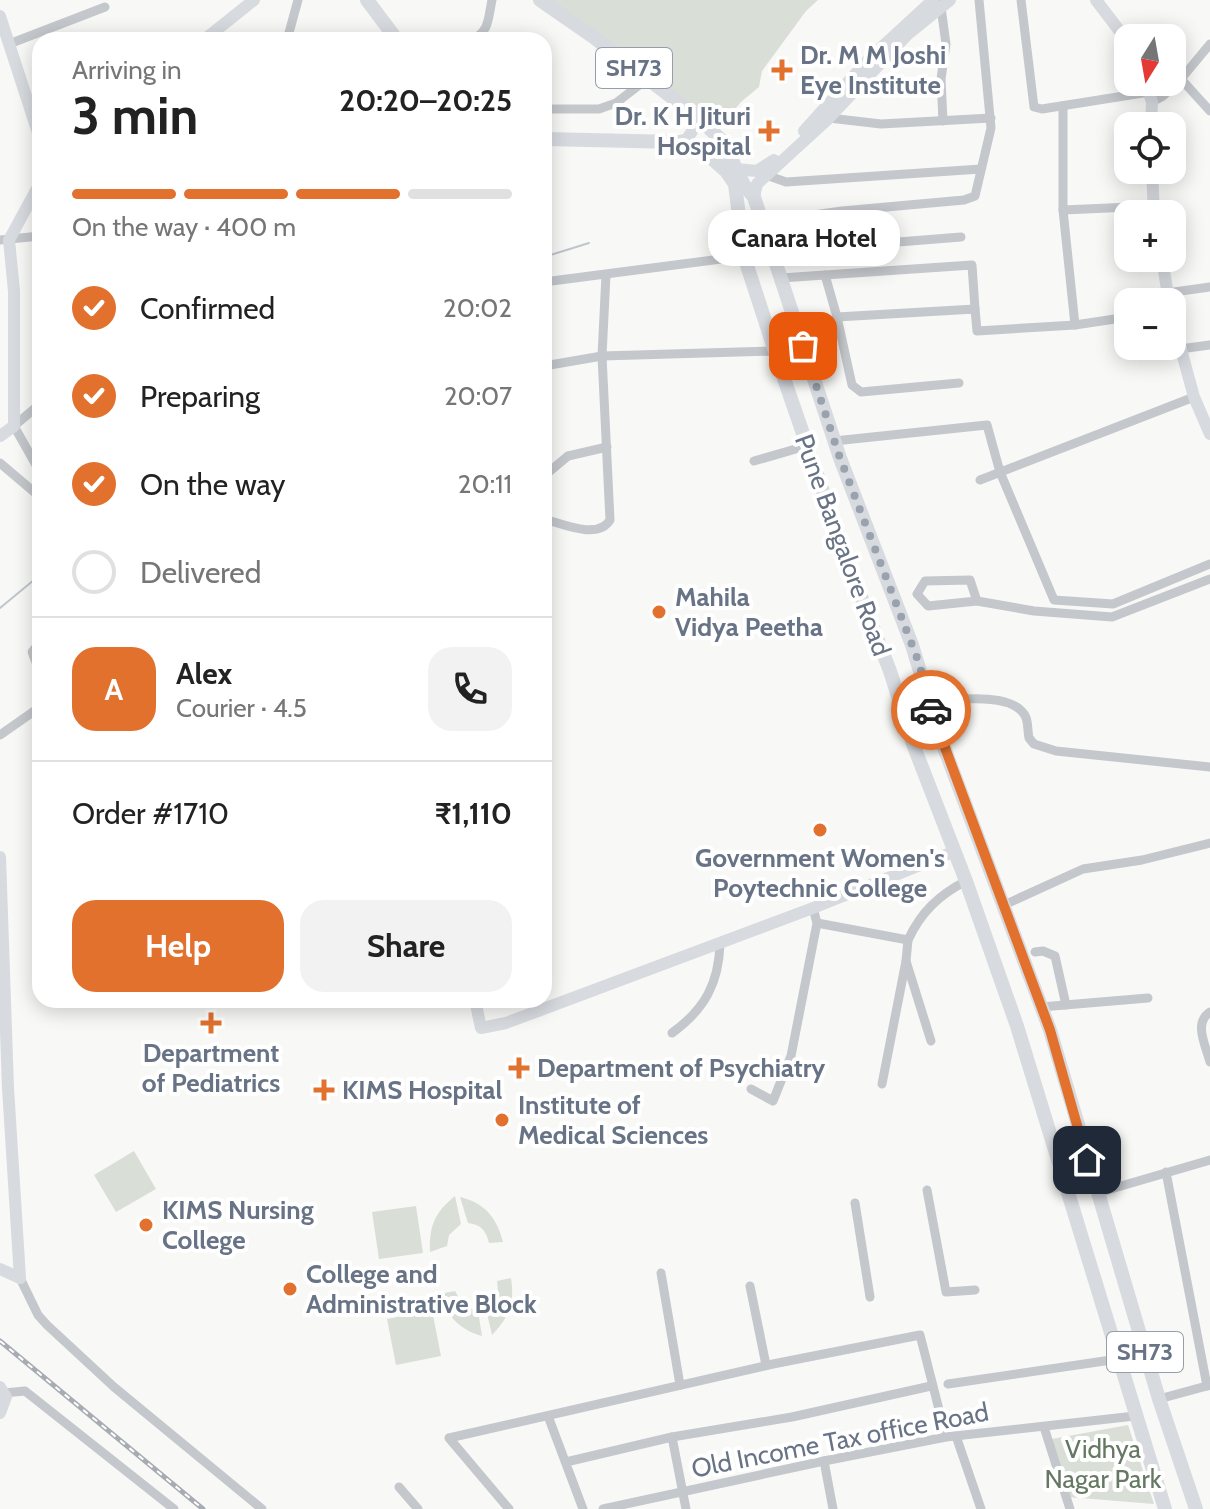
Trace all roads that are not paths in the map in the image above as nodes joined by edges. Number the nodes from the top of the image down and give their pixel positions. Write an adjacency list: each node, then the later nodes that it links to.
1 (254, 0): 14 (street)
2 (298, 0): 15 (street)
3 (367, 0): 16 (main road)
4 (492, 0): 17 (street)
5 (540, 0): 22 (main road, SH73)
6 (979, 0): 30 (street)
7 (1021, 0): 25 (street)
8 (1096, 0): 12 (street)
9 (936, 2): 29 (street); 32 (street); 35 (street)
10 (105, 7): 13 (street)
11 (0, 16): 19 (street)
12 (1114, 24)
13 (40, 32)
14 (214, 32)
15 (289, 32)
16 (391, 32)
17 (484, 32)
18 (32, 35): 19 (street)
19 (9, 44): 28 (street)
20 (1210, 44): 21 (street)
21 (1186, 73)
22 (647, 79): 26 (street); 31 (main road, SH73)
23 (1186, 85): 27 (street)
24 (1124, 96): 25 (street)
25 (1063, 106): 40 (street)
26 (552, 109)
27 (1210, 111)
28 (32, 114)
29 (829, 118): 32 (street); 35 (street)
30 (991, 118): 32 (street); 36 (street)
31 (700, 119): 34 (street); 37 (main road, Pune Bangalore Road / SH73)
32 (943, 121)
33 (552, 139): 34 (main road, Pune Bangalore Road / SH73)
34 (677, 142): 37 (main road, Pune Bangalore Road / SH73)
35 (770, 169): 36 (street); 37 (street); 39 (street)
36 (981, 169): 42 (street)
37 (738, 179): 39 (main road, Pune Bangalore Road / SH73); 47 (main road, Pune Bangalore Road / SH73)
38 (32, 196): 45 (street)
39 (754, 197): 42 (main road, Pune Bangalore Road / SH73)
40 (1063, 210): 41 (street); 57 (street)
41 (1114, 210)
42 (762, 222): 46 (main road, Pune Bangalore Road / SH73)
43 (32, 237): 45 (street)
44 (961, 237): 46 (street)
45 (5, 240): 67 (street)
46 (773, 252): 50 (main road, Pune Bangalore Road / SH73)
47 (744, 256): 48 (street); 60 (main road, Pune Bangalore Road / SH73)
48 (606, 275): 51 (street); 61 (street)
49 (825, 275): 50 (street); 54 (street); 55 (street)
50 (781, 278): 70 (main road, Pune Bangalore Road / SH73)
51 (552, 281)
52 (1210, 287): 53 (street)
53 (1186, 293)
54 (975, 309): 55 (street); 57 (street)
55 (837, 317): 64 (street)
56 (1114, 319): 57 (street)
57 (1075, 325)
58 (1210, 345): 59 (street)
59 (1186, 348)
60 (775, 351): 61 (street); 71 (main road, Pune Bangalore Road / SH73)
61 (602, 356): 63 (street); 72 (street)
62 (1183, 360): 65 (street)
63 (552, 365)
64 (959, 383)
65 (1194, 397): 68 (street); 77 (street)
66 (32, 411): 67 (street)
67 (14, 426): 69 (street); 73 (street)
68 (1210, 434)
69 (0, 436)
70 (834, 441): 77 (street); 84 (main road, Pune Bangalore Road / SH73)
71 (806, 446): 74 (street); 85 (main road, Pune Bangalore Road / SH73)
72 (607, 447): 76 (street); 80 (street)
73 (32, 458)
74 (754, 461)
75 (0, 463): 79 (street)
76 (552, 469)
77 (1000, 472): 78 (street); 81 (street)
78 (980, 480)
79 (32, 490)
80 (552, 521)
81 (1210, 564)
82 (1210, 579): 83 (street)
83 (977, 601): 83 (street)
84 (928, 702): 85 (street); 88 (street); 93 (main road, Pune Bangalore Road / SH73)
85 (902, 710): 90 (main road, Pune Bangalore Road / SH73)
86 (32, 713): 87 (street)
87 (0, 735)
88 (1210, 767)
89 (1210, 843): 93 (street)
90 (953, 852): 92 (main road, Pune Bangalore Road / SH73); 94 (street)
91 (0, 857): 111 (street)
92 (966, 881): 96 (street); 124 (main road, Pune Bangalore Road / SH73)
93 (1004, 905): 103 (main road, Pune Bangalore Road / SH73)
94 (813, 908): 95 (street); 97 (street)
95 (817, 923): 96 (street); 112 (street)
96 (908, 940): 99 (street)
97 (720, 943): 102 (street); 107 (street)
98 (1035, 952): 101 (street)
99 (906, 961): 108 (street); 110 (street)
100 (1148, 998): 101 (street)
101 (1066, 1005): 103 (street)
102 (552, 1006)
103 (1041, 1007): 116 (main road, Pune Bangalore Road / SH73)
104 (477, 1008): 105 (street)
105 (546, 1008)
106 (1210, 1012): 109 (street)
107 (672, 1033)
108 (931, 1041)
109 (1210, 1062)
110 (882, 1084)
111 (4, 1087): 120 (street)
112 (751, 1089)
113 (1210, 1160): 114 (street)
114 (1166, 1172): 116 (street); 129 (street)
115 (927, 1190): 122 (street)
116 (1097, 1193): 131 (main road, Pune Bangalore Road / SH73)
117 (855, 1203): 123 (street)
118 (0, 1269): 120 (street)
119 (661, 1273): 127 (street)
120 (20, 1278): 143 (street)
121 (750, 1286): 125 (street)
122 (975, 1290)
123 (870, 1297)
124 (1118, 1359): 126 (street); 134 (main road, Pune Bangalore Road / SH73)
125 (766, 1365): 127 (street); 128 (street)
126 (948, 1384)
127 (680, 1385): 133 (street)
128 (931, 1386): 136 (street); 137 (street)
129 (1209, 1386): 131 (street)
130 (2, 1390): 132 (street); 142 (street)
131 (1159, 1399): 153 (main road, Pune Bangalore Road / SH73)
132 (0, 1413)
133 (548, 1416): 139 (street); 145 (street)
134 (1135, 1416): 135 (street, Old Income Tax office Road); 152 (main road, Pune Bangalore Road / SH73)
135 (1044, 1427): 137 (street, Old Income Tax office Road); 151 (street)
136 (672, 1437): 139 (street); 141 (street)
137 (951, 1437): 138 (street, Old Income Tax office Road); 150 (street)
138 (824, 1461): 141 (street, Old Income Tax office Road); 149 (street)
139 (566, 1462): 146 (street)
140 (399, 1487): 144 (street)
141 (682, 1492): 147 (street, Old Income Tax office Road); 148 (street)
142 (174, 1509)
143 (262, 1509)
144 (418, 1509)
145 (509, 1509)
146 (583, 1509)
147 (603, 1509)
148 (686, 1509)
149 (833, 1509)
150 (981, 1509)
151 (1070, 1509)
152 (1165, 1509)
153 (1196, 1509)

